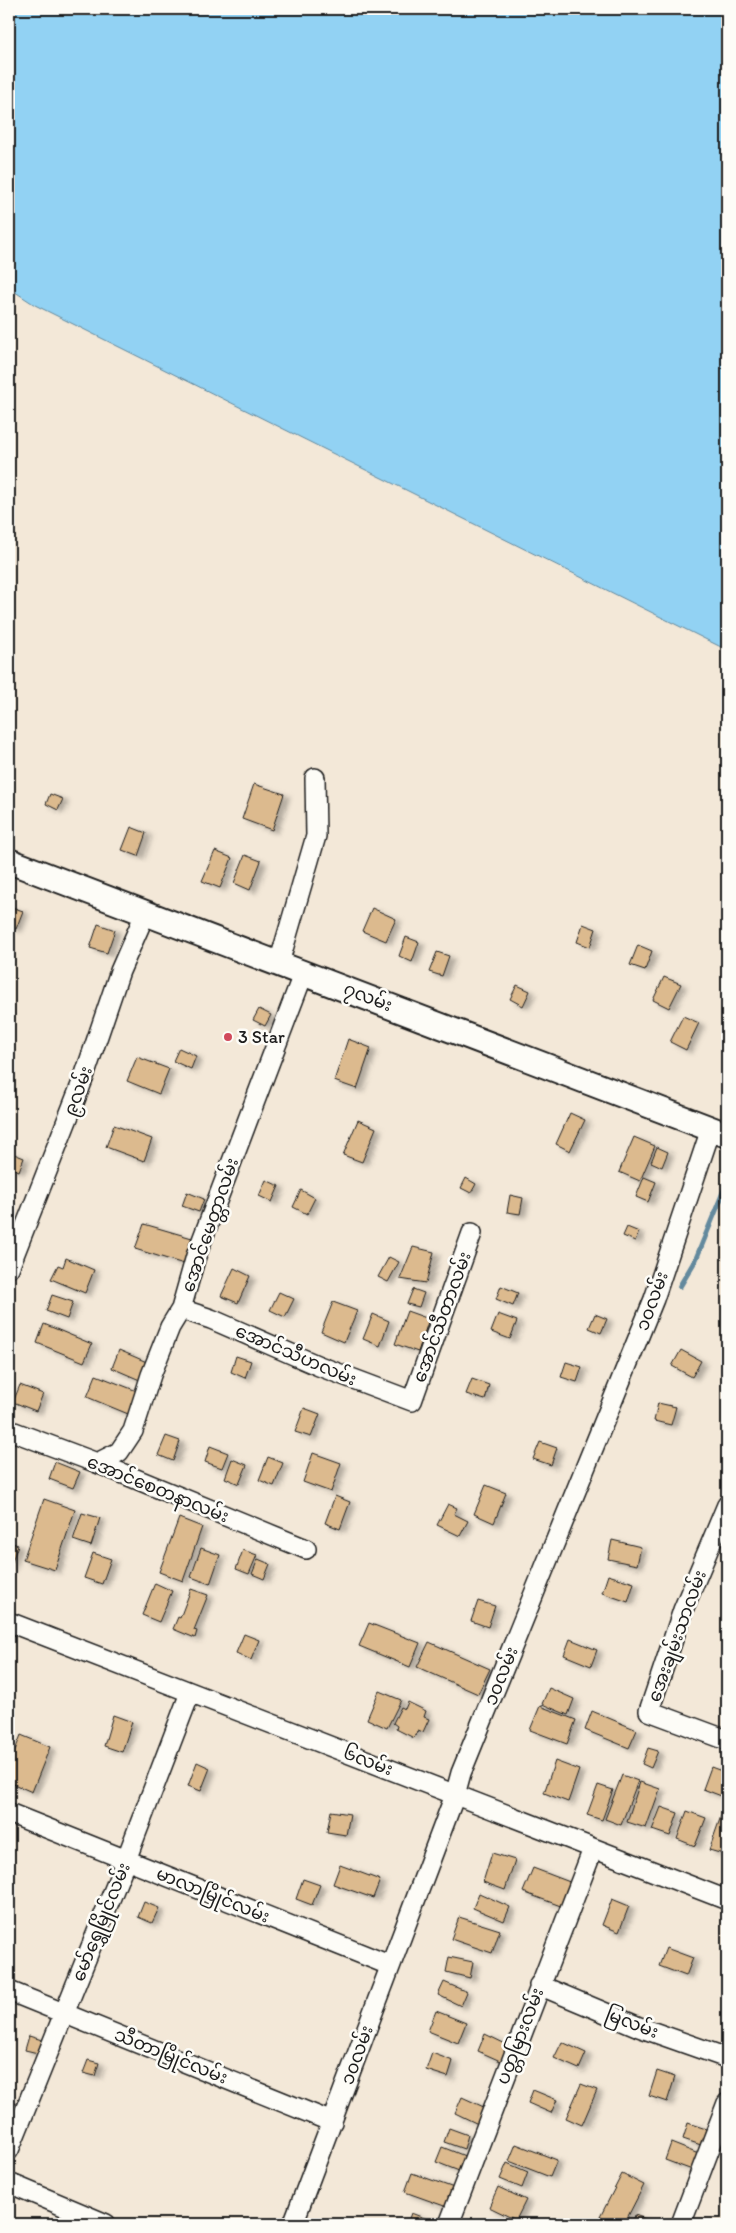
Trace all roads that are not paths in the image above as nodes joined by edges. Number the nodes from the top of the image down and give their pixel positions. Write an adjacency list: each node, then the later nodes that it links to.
1 (315, 778): 4 (street)
2 (9, 861): 3 (street, ၇လမ်း)
3 (145, 914): 4 (street, ၇လမ်း); 8 (street, ၉လမ်း)
4 (279, 963): 5 (street, ၇လမ်း)
5 (304, 972): 6 (street, ၇လမ်း); 9 (street, အောင်မေတ္တာလမ်း)
6 (719, 1132): 18 (street, ၁၀လမ်း)
7 (472, 1233): 10 (street, အောင်သီတာလမ်း)
8 (9, 1268)
9 (181, 1309): 10 (street, အောင်သီဟလမ်း); 12 (street, အောင်မေတ္တာလမ်း)
10 (412, 1401)
11 (9, 1430): 12 (street, အောင်စေတနာလမ်း)
12 (97, 1463): 14 (street, အောင်စေတနာလမ်း)
13 (727, 1504): 17 (street, အေးချမ်းသာလမ်း)
14 (306, 1549)
15 (9, 1622): 16 (street, ၆လမ်း)
16 (190, 1692): 18 (street, ၆လမ်း); 21 (street, မော်ရွှေမြိုင်လမ်း)
17 (727, 1740)
18 (455, 1795): 20 (street, ၆လမ်း); 23 (street, ၁၀လမ်း)
19 (9, 1812): 21 (street, မာလာမြိုင်လမ်း)
20 (593, 1849): 22 (street, ၆လမ်း); 24 (street, ပတ္တမြားလမ်း)
21 (126, 1860): 23 (street, မာလာမြိုင်လမ်း); 26 (street, မော်ရွှေမြိုင်လမ်း)
22 (727, 1900)
23 (389, 1965): 29 (street, ၁၀လမ်း)
24 (539, 1985): 27 (street, မြလမ်း); 34 (street, ပတ္တမြားလမ်း)
25 (9, 1991): 26 (street, သီတာမြိုင်လမ်း)
26 (64, 2013): 29 (street, သီတာမြိုင်လမ်း); 30 (street, မော်ရွှေမြိုင်လမ်း)
27 (727, 2058)
28 (727, 2102): 35 (street)
29 (332, 2122): 33 (street, ၁၀လမ်း)
30 (9, 2150)
31 (9, 2183): 32 (street)
32 (106, 2224)
33 (293, 2224)
34 (449, 2224)
35 (681, 2224)

